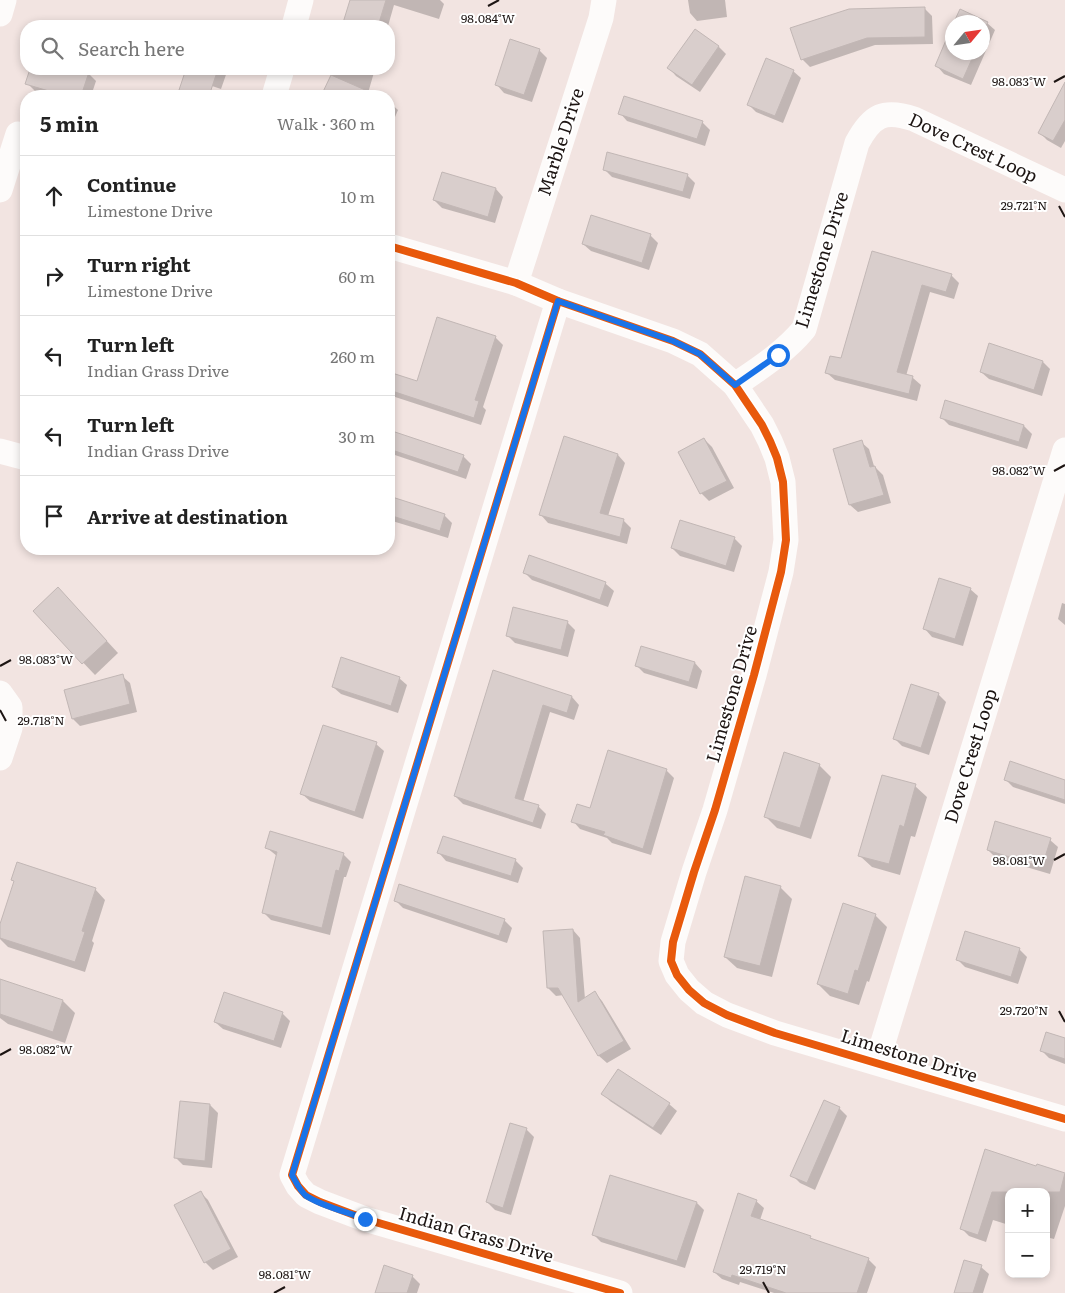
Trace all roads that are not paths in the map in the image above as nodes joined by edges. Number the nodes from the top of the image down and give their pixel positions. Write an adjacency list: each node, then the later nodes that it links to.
1 (4, 0): 4 (street)
2 (301, 0): 5 (street)
3 (604, 0): 13 (street, Marble Drive)
4 (0, 14)
5 (296, 20)
6 (280, 75): 7 (street)
7 (276, 90)
8 (880, 116): 11 (street, Dove Crest Loop); 15 (street, Limestone Drive)
9 (15, 133): 10 (street)
10 (0, 190)
11 (1065, 190)
12 (395, 248): 13 (street, Limestone Drive)
13 (516, 283): 14 (street, Limestone Drive)
14 (558, 301): 15 (street, Limestone Drive); 23 (street, Indian Grass Drive)
15 (735, 385): 21 (street, Limestone Drive)
16 (0, 450): 18 (street)
17 (1065, 450): 21 (street, Dove Crest Loop)
18 (20, 456)
19 (5, 700): 20 (street)
20 (0, 758)
21 (877, 1062): 22 (street, Limestone Drive)
22 (1065, 1119)
23 (620, 1293)

